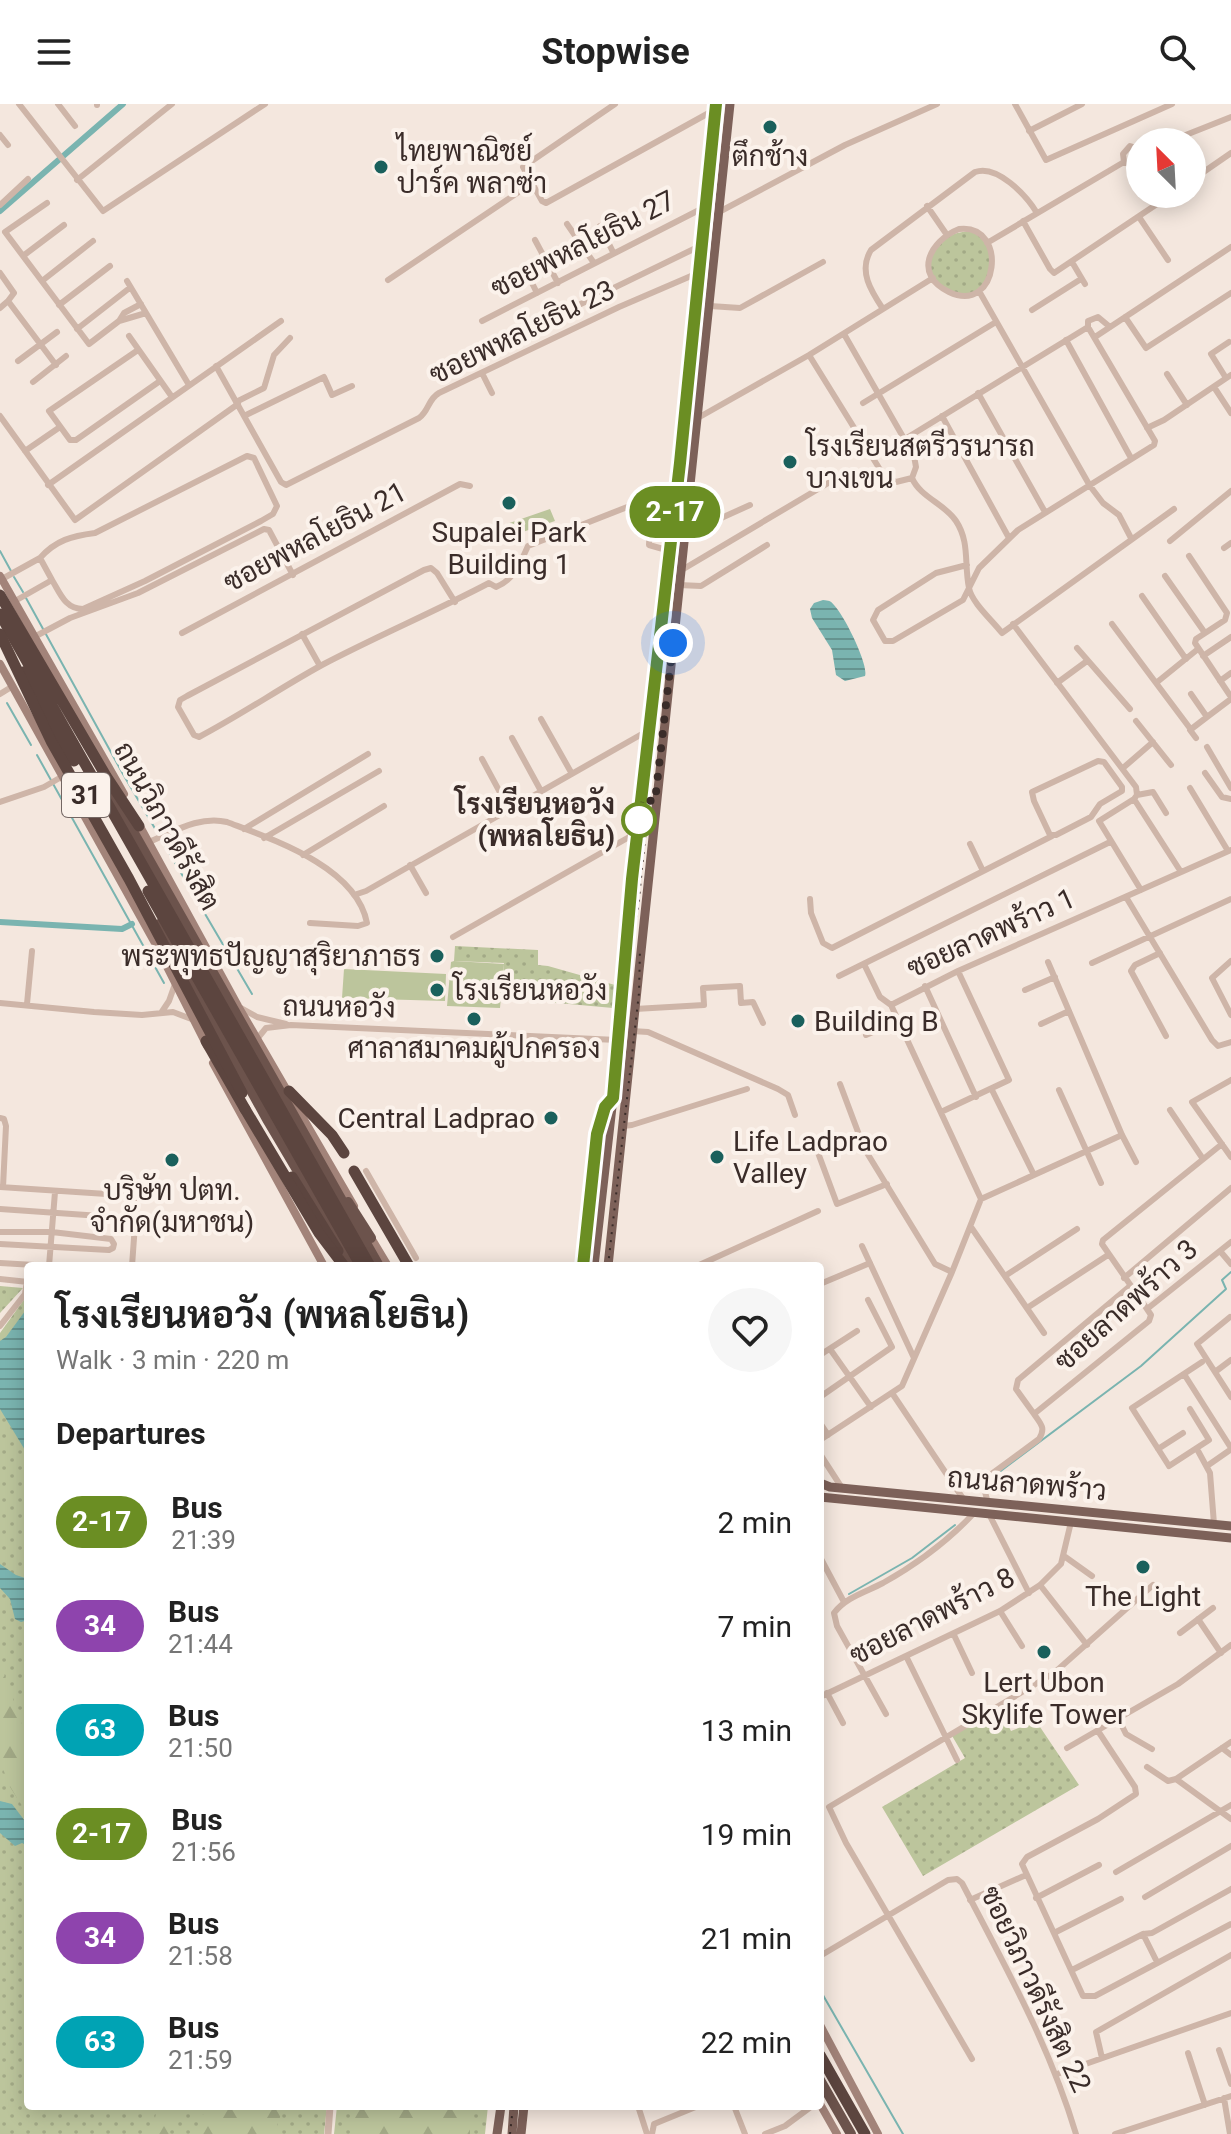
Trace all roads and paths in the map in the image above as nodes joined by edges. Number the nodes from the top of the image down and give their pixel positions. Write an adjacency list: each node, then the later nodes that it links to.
1 (19, 104): 23 (street)
2 (58, 104): 12 (street)
3 (172, 104): 23 (street)
4 (265, 104): 23 (street)
5 (615, 104): 24 (street)
6 (937, 104): 28 (street)
7 (1015, 104): 14 (street)
8 (1082, 104): 14 (street)
9 (1172, 104): 14 (street)
10 (722, 105): 19 (main road); 24 (street); 28 (main road); 30 (main road)
11 (1231, 117): 13 (street)
12 (75, 126)
13 (1203, 128)
14 (1029, 131)
15 (0, 135): 16 (street)
16 (8, 145)
17 (1126, 150): 20 (street)
18 (1231, 153): 21 (street)
19 (717, 160): 28 (main road); 30 (main road)
20 (1124, 162): 31 (street)
21 (1206, 170)
22 (28, 179): 26 (street)
23 (77, 180)
24 (532, 183): 54 (street)
25 (47, 203): 44 (street)
26 (0, 205)
27 (927, 206): 31 (street); 37 (street); 67 (street)
28 (719, 208): 65 (main road)
29 (1152, 208): 32 (street)
30 (704, 211): 41 (main road); 43 (street, ซอยพหลโยธิน 27)
31 (1037, 213): 33 (street)
32 (1139, 217): 45 (street); 47 (street)
33 (1023, 221): 40 (street); 47 (street)
34 (567, 224): 48 (street)
35 (64, 225): 44 (street)
36 (600, 226): 43 (street)
37 (947, 235): 40 (street); 53 (street)
38 (535, 240): 57 (street)
39 (93, 241): 55 (street)
40 (987, 243): 59 (street)
41 (702, 245): 52 (main road); 93 (street)
42 (1231, 247): 70 (street)
43 (613, 252): 48 (street, ซอยพหลโยธิน 27)
44 (23, 256): 55 (street)
45 (1168, 260)
46 (823, 262): 65 (street)
47 (1072, 262): 68 (street)
48 (594, 263): 57 (street, ซอยพหลโยธิน 27)
49 (110, 266): 64 (street)
50 (0, 273): 62 (street)
51 (527, 273): 60 (street)
52 (698, 273): 94 (street, ซอยพหลโยธิน 23); 115 (main road)
53 (933, 278): 59 (street); 67 (street)
54 (388, 280)
55 (42, 281): 64 (street)
56 (127, 281): 63 (street)
57 (558, 283): 60 (street, ซอยพหลโยธิน 27)
58 (127, 290): 77 (street)
59 (979, 291): 74 (street)
60 (537, 293): 73 (street, ซอยพหลโยธิน 27)
61 (1231, 293): 70 (street)
62 (8, 301): 66 (street); 85 (street)
63 (141, 304): 69 (street); 71 (street)
64 (59, 305): 77 (street)
65 (710, 306): 116 (main road)
66 (0, 308)
67 (883, 309): 79 (street)
68 (1032, 310)
69 (146, 313): 71 (street); 99 (street)
70 (1125, 317): 75 (street)
71 (119, 321): 77 (street)
72 (281, 321): 91 (street)
73 (482, 321)
74 (996, 322): 92 (street); 103 (street)
75 (1110, 327): 76 (street); 81 (street)
76 (1089, 328): 81 (street); 83 (street)
77 (77, 329)
78 (57, 332): 85 (street)
79 (844, 334): 87 (street); 103 (street)
80 (129, 336): 86 (street)
81 (1095, 337): 118 (street)
82 (290, 338): 107 (street)
83 (1066, 340): 92 (street); 121 (street)
84 (1229, 342): 96 (street)
85 (40, 345): 89 (street); 90 (street)
86 (138, 350): 97 (street); 110 (street)
87 (809, 355): 116 (street); 122 (street)
88 (66, 356): 90 (street)
89 (18, 361)
90 (56, 365): 98 (street)
91 (216, 366): 99 (street); 107 (street)
92 (1021, 367): 104 (street); 126 (street)
93 (441, 372)
94 (482, 373): 102 (street); 113 (street, ซอยพหลโยธิน 23)
95 (1167, 374): 109 (street)
96 (1228, 376): 101 (street)
97 (160, 381): 105 (street); 117 (street)
98 (33, 382)
99 (189, 385): 105 (street)
100 (352, 386): 113 (street)
101 (1214, 387): 109 (street); 111 (street)
102 (492, 393)
103 (879, 393): 108 (street); 119 (street)
104 (978, 393): 114 (street); 130 (street)
105 (172, 397): 124 (street)
106 (42, 403): 110 (street)
107 (237, 403): 113 (street); 124 (street)
108 (863, 403)
109 (1187, 405): 118 (street)
110 (49, 411): 117 (street)
111 (1231, 413)
112 (0, 416): 120 (street)
113 (244, 416)
114 (942, 416): 119 (street); 132 (street)
115 (684, 419): 116 (main road); 136 (main road)
116 (696, 419): 131 (main road)
117 (60, 427): 120 (street)
118 (1147, 428): 121 (street)
119 (905, 439): 122 (street)
120 (25, 451): 124 (street)
121 (1131, 458): 126 (street)
122 (912, 478): 139 (street)
123 (835, 479): 140 (street)
124 (48, 485)
125 (470, 486): 141 (street, ซอยพหลโยธิน 21)
126 (1090, 486): 130 (street); 133 (street)
127 (1231, 491): 134 (street)
128 (750, 505): 131 (street)
129 (1174, 509): 133 (street)
130 (1045, 512): 132 (street)
131 (686, 518): 140 (main road)
132 (1009, 538): 146 (street)
133 (1131, 538): 152 (street)
134 (1170, 541)
135 (767, 545): 145 (street)
136 (670, 551): 150 (street); 181 (main road)
137 (1189, 556): 155 (street)
138 (40, 558): 143 (street); 144 (street); 144 (street)
139 (967, 565): 146 (street); 146 (street)
140 (680, 571): 145 (main road)
141 (293, 575): 154 (street, ซอยพหลโยธิน 21); 158 (street)
142 (1165, 576): 155 (street)
143 (1, 577): 149 (main road, ถนนวิภาวดีรังสิต / 31)
144 (52, 580): 149 (street)
145 (679, 585): 202 (main road)
146 (969, 591): 152 (street)
147 (1142, 596): 164 (street)
148 (0, 598): 207 (highway); 278 (highway, ถนนวิภาวดีรังสิต / 31)
149 (15, 601): 158 (main road, ถนนวิภาวดีรังสิต / 31)
150 (455, 602): 157 (street); 167 (street)
151 (0, 614): 316 (highway, 31)
152 (1013, 624): 170 (street)
153 (1112, 624): 171 (street)
154 (182, 633)
155 (1205, 633): 162 (street)
156 (0, 634): 313 (highway, bridge); 315 (highway, 31, bridge)
157 (302, 634): 167 (street); 167 (street)
158 (36, 636): 207 (main road, ถนนวิภาวดีรังสิต / 31)
159 (1231, 637): 163 (street)
160 (0, 645): 185 (highway, ถนนวิภาวดีรังสิต / 31)
161 (1077, 648): 165 (street)
162 (1198, 649): 163 (street); 164 (street)
163 (1203, 656): 169 (street)
164 (1186, 659): 171 (street)
165 (1087, 661): 170 (street); 176 (street)
166 (0, 664): 172 (main road, 31)
167 (320, 666)
168 (1231, 673): 169 (street)
169 (1220, 681): 175 (street)
170 (1057, 683): 189 (street)
171 (1156, 683): 180 (street)
172 (13, 686): 173 (street); 195 (main road, 31)
173 (0, 694)
174 (1191, 694): 177 (street)
175 (1231, 698): 177 (street)
176 (1130, 709)
177 (1207, 717): 183 (street)
178 (541, 719): 194 (street)
179 (1136, 721): 184 (street)
180 (1189, 727)
181 (649, 730): 194 (street); 201 (main road)
182 (512, 738): 198 (street)
183 (1196, 738)
184 (1153, 742): 189 (street); 190 (street)
185 (57, 745): 195 (highway); 232 (highway, ถนนวิภาวดีรังสิต / 31)
186 (1207, 747): 197 (street)
187 (368, 754): 208 (street)
188 (482, 759): 205 (street)
189 (1120, 764): 191 (street); 199 (street)
190 (1171, 765)
191 (1109, 769): 210 (street); 210 (street)
192 (379, 771): 211 (street)
193 (1205, 773): 200 (street)
194 (572, 774): 198 (street)
195 (59, 776): 203 (street); 231 (main road, 31)
196 (1190, 788): 216 (street)
197 (1231, 788)
198 (541, 791): 205 (street)
199 (1136, 797): 206 (street); 213 (street); 221 (street)
200 (1231, 799)
201 (642, 800): 202 (main road); 209 (main road)
202 (655, 801): 217 (main road)
203 (0, 802)
204 (384, 806): 218 (street)
205 (509, 809): 219 (street)
206 (1166, 813)
207 (139, 826): 212 (main road, ถนนวิภาวดีรังสิต / 31)
208 (244, 829): 211 (street); 212 (street)
209 (638, 832): 215 (main road); 229 (street)
210 (1052, 836): 220 (street)
211 (264, 838): 218 (street)
212 (149, 842): 248 (main road, ถนนวิภาวดีรังสิต / 31)
213 (1110, 842): 222 (street); 238 (street)
214 (970, 844): 220 (street)
215 (635, 850): 217 (main road); 262 (main road)
216 (1230, 851): 221 (street, ซอยลาดพร้าว 1)
217 (650, 852): 249 (main road)
218 (303, 855): 224 (street)
219 (410, 865): 223 (street); 224 (street)
220 (983, 871): 226 (street)
221 (1181, 872): 222 (street, ซอยลาดพร้าว 1)
222 (1141, 890): 225 (street, ซอยลาดพร้าว 1)
223 (426, 893)
224 (354, 895): 228 (street)
225 (1126, 897): 230 (street); 239 (street, ซอยลาดพร้าว 1)
226 (810, 899)
227 (1231, 899): 230 (street)
228 (310, 923)
229 (453, 937)
230 (1150, 937): 234 (street); 237 (street)
231 (155, 943): 232 (highway); 242 (main road, 31)
232 (171, 946): 314 (highway, ถนนวิภาวดีรังสิต / 31)
233 (32, 951): 246 (street)
234 (1160, 953): 260 (street); 264 (street)
235 (1231, 961): 252 (street)
236 (1048, 962): 241 (street)
237 (1092, 963)
238 (864, 964): 240 (street); 247 (street)
239 (958, 971): 243 (street, ซอยลาดพร้าว 1); 268 (street)
240 (839, 976)
241 (1055, 977): 244 (street); 250 (street)
242 (175, 984): 251 (street); 253 (main road, 31)
243 (925, 986): 247 (street, ซอยลาดพร้าว 1); 271 (street)
244 (1025, 990)
245 (0, 1003): 246 (street)
246 (27, 1004): 251 (street)
247 (891, 1005): 254 (street, ซอยลาดพร้าว 1)
248 (238, 1006): 257 (street); 261 (main road, ถนนวิภาวดีรังสิต / 31)
249 (635, 1009): 255 (street); 258 (main road)
250 (1069, 1011): 256 (street); 277 (street)
251 (161, 1013): 253 (street)
252 (1231, 1015)
253 (195, 1020): 263 (main road, 31)
254 (898, 1021): 259 (street); 273 (street, ซอยลาดพร้าว 1)
255 (763, 1023)
256 (1041, 1024)
257 (291, 1025): 261 (street, ถนนหอวัง); 262 (street, ถนนหอวัง)
258 (632, 1031): 274 (street); 276 (main road)
259 (866, 1035)
260 (1166, 1036)
261 (257, 1039): 270 (main road, ถนนวิภาวดีรังสิต / 31)
262 (617, 1040): 320 (main road)
263 (206, 1041): 311 (main road, 31); 312 (highway, bridge)
264 (1231, 1042)
265 (1231, 1080): 279 (street)
266 (840, 1084): 289 (street)
267 (747, 1089): 276 (street)
268 (992, 1090): 271 (street); 287 (street)
269 (1059, 1090): 281 (street)
270 (289, 1091): 282 (highway); 302 (main road, ถนนวิภาวดีรังสิต / 31)
271 (976, 1097): 273 (street)
272 (1170, 1110): 284 (street)
273 (941, 1112): 293 (street, ซอยลาดพร้าว 1)
274 (795, 1115)
275 (0, 1118): 290 (street)
276 (623, 1126): 321 (main road)
277 (1122, 1135): 281 (street); 285 (street)
278 (307, 1141): 302 (highway); 317 (highway, ถนนวิภาวดีรังสิต / 31)
279 (1222, 1144): 283 (street); 284 (street)
280 (817, 1150): 289 (street)
281 (1087, 1152): 287 (street); 288 (street)
282 (344, 1153)
283 (1231, 1157)
284 (1203, 1159): 308 (street)
285 (1136, 1162)
286 (360, 1171): 319 (street); 319 (highway)
287 (1034, 1175): 293 (street)
288 (1101, 1183)
289 (887, 1184): 327 (street)
290 (1, 1187): 292 (street)
291 (1231, 1188): 329 (street)
292 (55, 1192): 296 (street); 310 (street)
293 (981, 1199): 298 (street)
294 (0, 1209): 296 (street)
295 (818, 1211): 322 (street)
296 (54, 1213): 297 (street); 301 (street)
297 (115, 1217)
298 (971, 1227): 327 (street); 328 (street)
299 (1077, 1229): 328 (street)
300 (0, 1232): 301 (street)
301 (52, 1232): 306 (street); 306 (street)
302 (371, 1238): 318 (main road, ถนนวิภาวดีรังสิต / 31)
303 (1231, 1242): 307 (street, ซอยลาดพร้าว 3)
304 (0, 1244): 306 (street)
305 (862, 1246): 324 (street)
306 (51, 1247): 309 (street)
307 (1220, 1251): 326 (street); 337 (street, ซอยลาดพร้าว 3)
308 (1108, 1255): 329 (street); 336 (street)
309 (50, 1262)
310 (132, 1262)
311 (321, 1262)
312 (344, 1262)
313 (345, 1262)
314 (346, 1262)
315 (359, 1262)
316 (368, 1262)
317 (377, 1262)
318 (386, 1262)
319 (412, 1262)
320 (594, 1262)
321 (608, 1262)
322 (706, 1262)
323 (0, 1263): 325 (street)
324 (870, 1263): 332 (street); 344 (street)
325 (24, 1264)
326 (1231, 1264)
327 (952, 1272): 344 (street)
328 (1005, 1276): 336 (street)
329 (1124, 1278): 333 (street)
330 (0, 1279): 331 (street)
331 (24, 1282)
332 (824, 1282)
333 (1130, 1286): 337 (street); 355 (street)
334 (24, 1295): 339 (street)
335 (868, 1300): 349 (street)
336 (1027, 1308): 341 (street)
337 (1147, 1309): 355 (street, ซอยลาดพร้าว 3)
338 (1230, 1317): 347 (street)
339 (0, 1326)
340 (857, 1331): 342 (street)
341 (1044, 1333)
342 (830, 1349): 343 (street); 349 (street)
343 (824, 1353)
344 (914, 1358): 350 (street)
345 (1231, 1360): 347 (street)
346 (1202, 1362): 348 (street)
347 (1215, 1372): 352 (street)
348 (1184, 1374): 360 (street); 363 (street)
349 (849, 1378): 351 (street); 353 (street)
350 (892, 1393): 353 (street); 367 (street)
351 (824, 1394)
352 (1231, 1397)
353 (871, 1407): 358 (street)
354 (1190, 1409): 361 (street)
355 (1034, 1414): 368 (street)
356 (824, 1429): 358 (street)
357 (1183, 1433): 360 (street)
358 (828, 1435): 359 (street)
359 (824, 1438)
360 (1158, 1449): 361 (street)
361 (1197, 1449): 363 (street)
362 (824, 1460): 365 (street)
363 (1207, 1466): 372 (street)
364 (824, 1487): 365 (main road, ถนนลาดพร้าว)
365 (842, 1488): 367 (main road, ถนนลาดพร้าว)
366 (824, 1497): 369 (main road, ถนนลาดพร้าว)
367 (964, 1500): 368 (main road, ถนนลาดพร้าว)
368 (989, 1508): 369 (main road, ถนนลาดพร้าว); 370 (main road, ถนนลาดพร้าว); 371 (main road, ถนนลาดพร้าว); 381 (street)
369 (974, 1513): 382 (street)
370 (1071, 1522): 374 (main road, ถนนลาดพร้าว); 376 (street, ซอยลาดพร้าว 8)
371 (1197, 1523): 372 (main road, ถนนลาดพร้าว); 374 (main road)
372 (1214, 1524): 373 (main road, ถนนลาดพร้าว)
373 (1230, 1526): 375 (main road)
374 (1196, 1534): 375 (main road, ถนนลาดพร้าว)
375 (1230, 1538)
376 (1064, 1556): 378 (street); 379 (street, ซอยลาดพร้าว 8)
377 (824, 1564): 382 (street)
378 (1092, 1576)
379 (1040, 1585): 381 (street, ซอยลาดพร้าว 8); 388 (street)
380 (1153, 1585): 388 (street)
381 (1029, 1593): 384 (street, ซอยลาดพร้าว 8)
382 (844, 1602): 394 (street)
383 (1213, 1608): 385 (street)
384 (1000, 1611): 387 (street, ซอยลาดพร้าว 8); 390 (street)
385 (1198, 1619): 386 (street); 391 (street)
386 (1180, 1633)
387 (954, 1635): 392 (street, ซอยลาดพร้าว 8); 393 (street)
388 (1087, 1645): 400 (street)
389 (1231, 1645): 391 (street)
390 (1022, 1646)
391 (1221, 1653): 397 (street)
392 (906, 1656): 394 (street, ซอยลาดพร้าว 8); 400 (street)
393 (972, 1673)
394 (864, 1675): 395 (street, ซอยลาดพร้าว 8); 396 (street)
395 (824, 1695): 398 (street)
396 (886, 1714)
397 (1118, 1718): 399 (street); 404 (street)
398 (843, 1723)
399 (1098, 1731): 402 (street); 415 (street)
400 (944, 1738): 406 (street); 421 (street)
401 (1231, 1742): 403 (street)
402 (1067, 1748)
403 (1222, 1748): 405 (street); 408 (street)
404 (1152, 1749)
405 (1231, 1755)
406 (957, 1760)
407 (1147, 1767): 408 (street)
408 (1176, 1779): 410 (street)
409 (1231, 1805): 410 (street)
410 (1220, 1812): 411 (street); 414 (street)
411 (1231, 1819)
412 (1231, 1846): 417 (street)
413 (1099, 1865): 418 (street)
414 (1116, 1872)
415 (1026, 1875): 418 (street); 420 (street)
416 (1231, 1889): 424 (street)
417 (1145, 1897)
418 (1036, 1898): 423 (street)
419 (1121, 1899): 423 (street)
420 (970, 1900): 421 (street, ซอยวิภาวดีรังสิต 22); 437 (street, ซอยวิภาวดีรังสิต 22)
421 (889, 1915): 425 (street, ซอยวิภาวดีรังสิต 22); 435 (street)
422 (1231, 1924): 427 (street)
423 (1054, 1933): 428 (street)
424 (1143, 1934): 427 (street); 428 (street)
425 (824, 1954)
426 (1231, 1955): 434 (street)
427 (1157, 1962): 428 (street)
428 (1072, 1970)
429 (1231, 2013): 434 (street)
430 (824, 2033): 465 (main road)
431 (1219, 2050): 439 (street)
432 (1188, 2053): 443 (street)
433 (824, 2056): 464 (highway)
434 (1102, 2058): 437 (street)
435 (972, 2059)
436 (824, 2062): 464 (highway)
437 (1057, 2074): 466 (street, ซอยวิภาวดีรังสิต 22)
438 (824, 2077): 463 (highway)
439 (1231, 2084)
440 (824, 2087): 444 (highway)
441 (824, 2097): 444 (highway)
442 (1228, 2097): 443 (street); 454 (street)
443 (1205, 2105): 467 (street)
444 (837, 2109): 462 (highway); 463 (highway)
445 (330, 2110): 455 (street)
446 (500, 2110): 456 (main road)
447 (514, 2110): 457 (main road)
448 (524, 2110): 458 (main road)
449 (640, 2110): 459 (street)
450 (688, 2110): 459 (street)
451 (734, 2110): 460 (street)
452 (807, 2110): 461 (street)
453 (824, 2110): 462 (main road)
454 (1229, 2119): 468 (street)
455 (328, 2134)
456 (497, 2134)
457 (512, 2134)
458 (521, 2134)
459 (649, 2134)
460 (743, 2134)
461 (765, 2134)
462 (839, 2134)
463 (854, 2134)
464 (866, 2134)
465 (878, 2134)
466 (1076, 2134)
467 (1115, 2134)
468 (1230, 2134)

